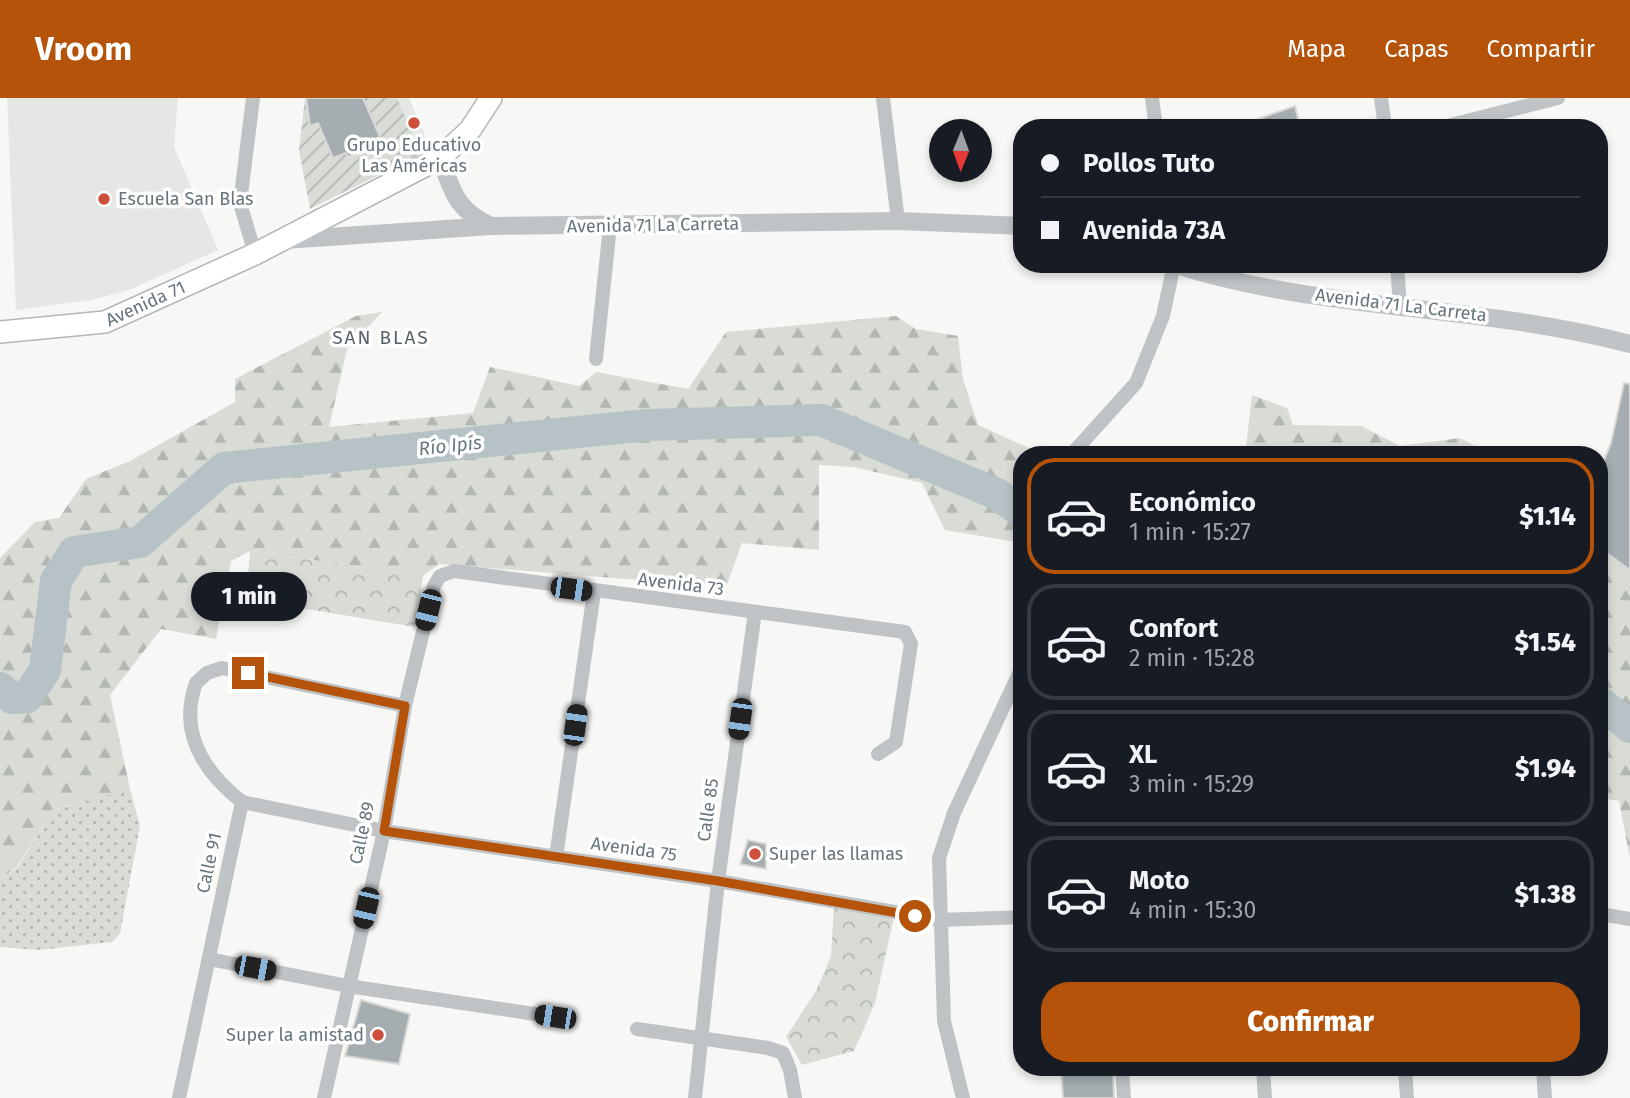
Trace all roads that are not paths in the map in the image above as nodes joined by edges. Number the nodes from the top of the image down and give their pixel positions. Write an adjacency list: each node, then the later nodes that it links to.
1 (253, 98): 16 (street)
2 (491, 98): 10 (main road, Avenida 71)
3 (883, 98): 11 (street)
4 (1152, 98): 7 (street)
5 (1381, 98): 8 (street)
6 (1558, 98): 9 (street)
7 (1155, 119)
8 (1384, 119)
9 (1475, 119)
10 (440, 158): 12 (street); 15 (main road, Avenida 71)
11 (898, 222): 13 (street, Avenida 71 La Carreta); 14 (street, Avenida 71 La Carreta)
12 (491, 226): 13 (street, Avenida 71 La Carreta); 15 (street, Avenida 71 La Carreta)
13 (610, 226): 23 (street)
14 (1013, 226)
15 (284, 240): 16 (main road, Avenida 71)
16 (255, 254): 21 (main road, Avenida 71)
17 (1172, 273): 24 (street)
18 (1206, 273): 20 (street, Avenida 71 La Carreta)
19 (1398, 273): 20 (street)
20 (1400, 308): 22 (street, Avenida 71 La Carreta)
21 (0, 332)
22 (1630, 344)
23 (596, 359)
24 (1079, 446)
25 (440, 576): 26 (street, Avenida 73); 29 (street, Calle 89)
26 (594, 592): 27 (street, Avenida 73); 33 (street)
27 (755, 612): 30 (street, Avenida 73); 34 (street, Calle 85)
28 (1013, 686): 38 (street)
29 (405, 706): 31 (street); 32 (street, Calle 89)
30 (878, 754)
31 (242, 802): 32 (street, Avenida 75); 39 (street, Calle 91)
32 (384, 831): 33 (street, Avenida 75); 40 (street, Calle 89)
33 (556, 857): 34 (street, Avenida 75)
34 (718, 881): 38 (street, Avenida 75); 43 (street, Calle 85)
35 (1608, 915): 37 (street)
36 (1013, 917): 38 (street, Avenida 75)
37 (1630, 919)
38 (940, 920): 52 (street)
39 (209, 959): 40 (street); 48 (street, Calle 91)
40 (348, 986): 41 (street); 49 (street, Calle 89)
41 (555, 1017)
42 (637, 1029): 43 (street)
43 (703, 1039): 50 (street, Calle 85); 51 (street)
44 (1123, 1076): 53 (street)
45 (1264, 1076): 54 (street)
46 (1406, 1076): 55 (street)
47 (1544, 1076): 56 (street)
48 (180, 1098)
49 (324, 1098)
50 (695, 1098)
51 (795, 1098)
52 (963, 1098)
53 (1124, 1098)
54 (1265, 1098)
55 (1407, 1098)
56 (1545, 1098)

